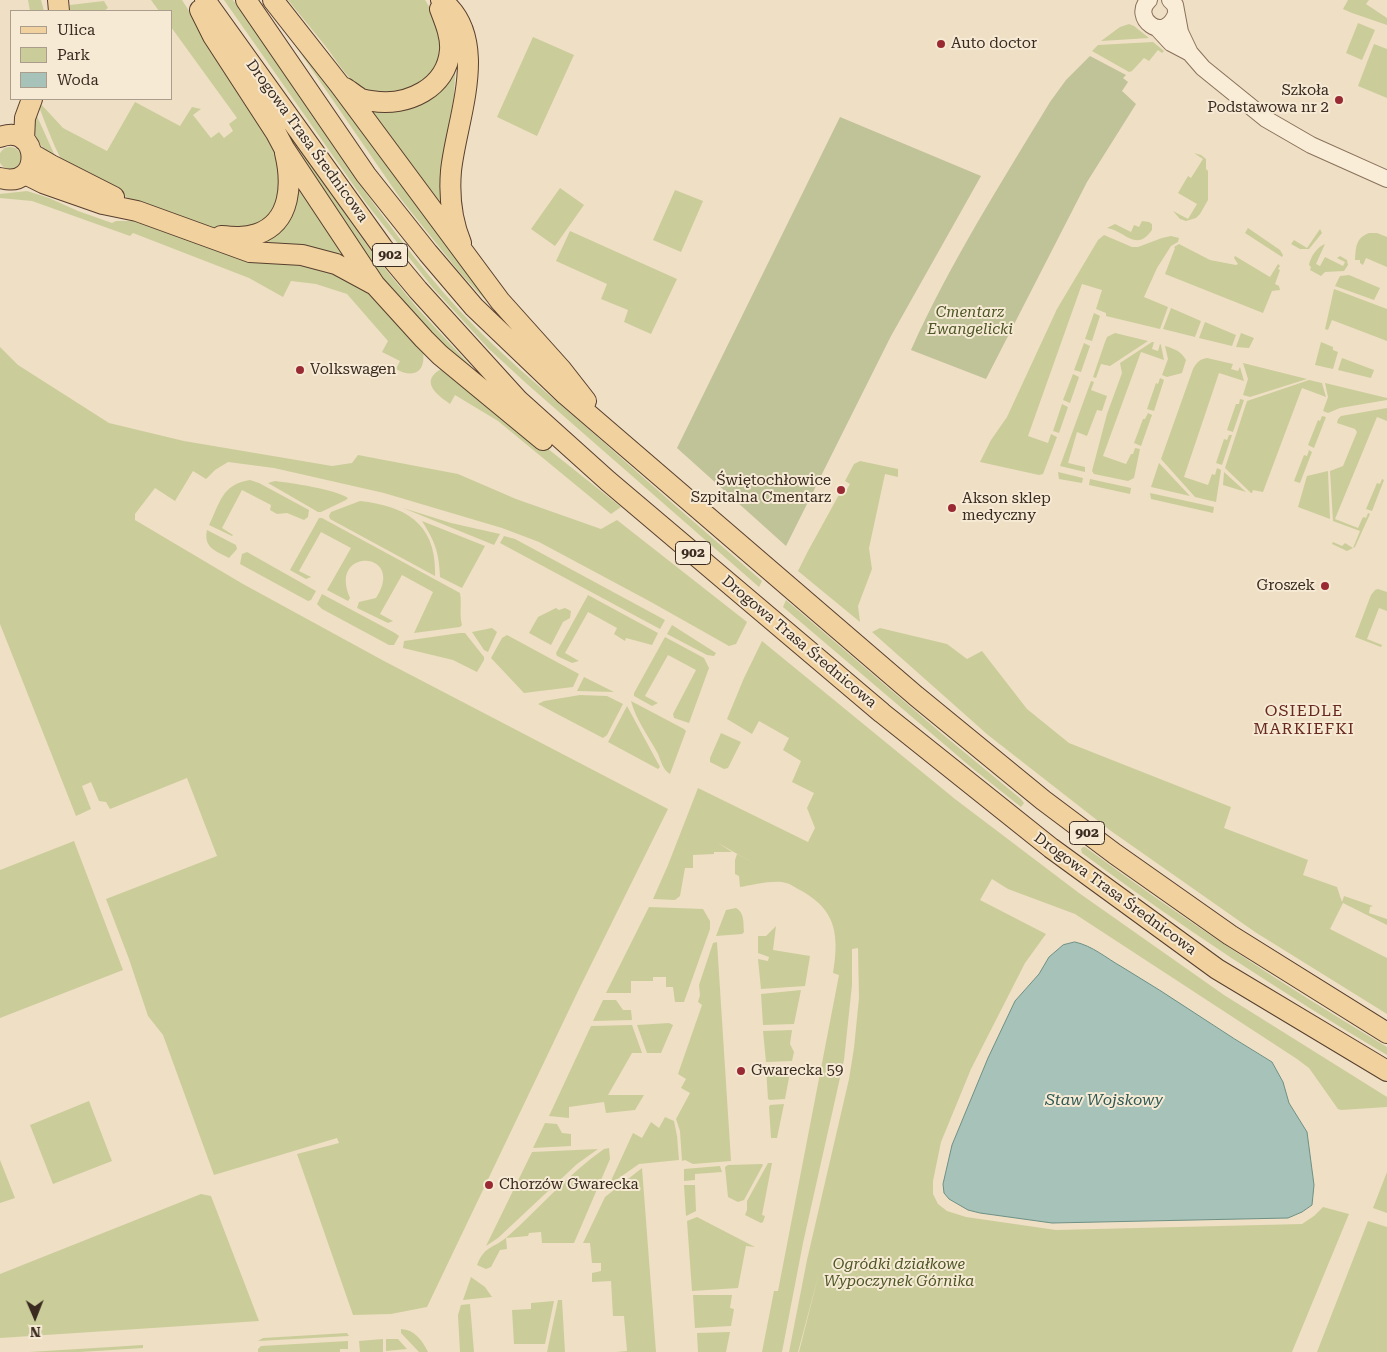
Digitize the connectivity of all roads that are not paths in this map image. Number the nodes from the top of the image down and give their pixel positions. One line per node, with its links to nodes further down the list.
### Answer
1 (195, 0): 16 (main road)
2 (204, 0): 25 (main road, Drogowa Trasa Średnicowa / 902)
3 (246, 0): 24 (main road, Drogowa Trasa Średnicowa / 902)
4 (273, 0): 11 (main road)
5 (436, 0): 11 (main road)
6 (441, 0): 22 (main road)
7 (1149, 0): 9 (street)
8 (1174, 5): 9 (street); 10 (street)
9 (1158, 29): 10 (street)
10 (1190, 53): 19 (street)
11 (339, 84): 22 (main road)
12 (18, 100): 14 (main road)
13 (32, 100): 15 (main road)
14 (2, 136): 15 (main road)
15 (28, 147): 17 (main road); 20 (main road)
16 (284, 148): 21 (main road); 23 (main road)
17 (25, 174): 18 (main road); 20 (main road)
18 (0, 178)
19 (1387, 179)
20 (136, 211): 21 (main road)
21 (204, 235): 23 (main road)
22 (470, 263): 24 (main road)
23 (375, 285): 25 (main road)
24 (611, 434): 26 (main road, Drogowa Trasa Średnicowa / 902)
25 (608, 481): 27 (main road, Drogowa Trasa Średnicowa / 902)
26 (1387, 1033)
27 (1387, 1071)

